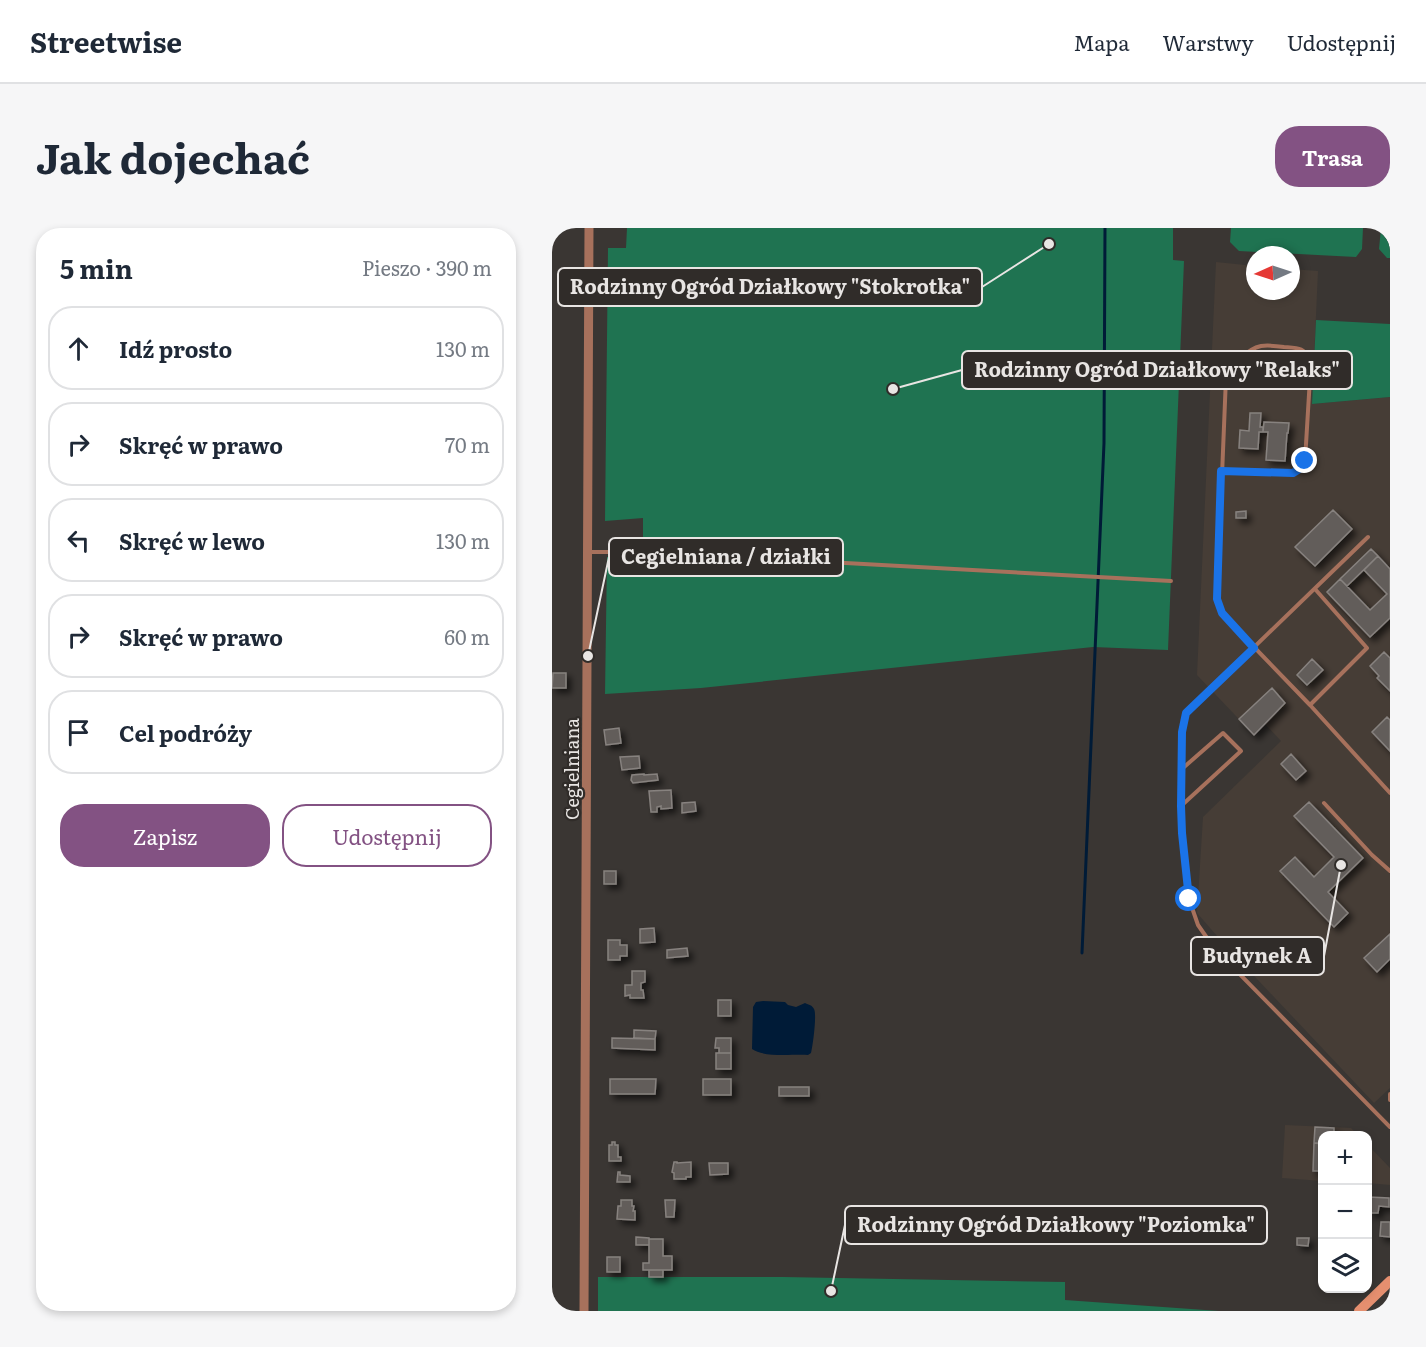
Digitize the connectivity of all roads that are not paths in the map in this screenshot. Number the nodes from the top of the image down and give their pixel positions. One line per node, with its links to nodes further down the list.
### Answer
1 (589, 228): 4 (street, Cegielniana)
2 (1221, 471): 2 (lane); 7 (lane)
3 (1368, 537): 6 (lane)
4 (588, 552): 5 (lane); 18 (street, Cegielniana)
5 (1171, 581)
6 (1315, 589): 7 (lane); 8 (lane)
7 (1254, 648): 8 (lane); 9 (lane)
8 (1310, 705): 10 (lane)
9 (1183, 768): 12 (lane); 12 (lane)
10 (1390, 793)
11 (1324, 803): 13 (lane)
12 (1181, 806): 16 (lane)
13 (1390, 871)
14 (1390, 1094): 15 (lane)
15 (1390, 1100)
16 (1390, 1127)
17 (1390, 1281): 19 (main road)
18 (584, 1311)
19 (1359, 1311)

